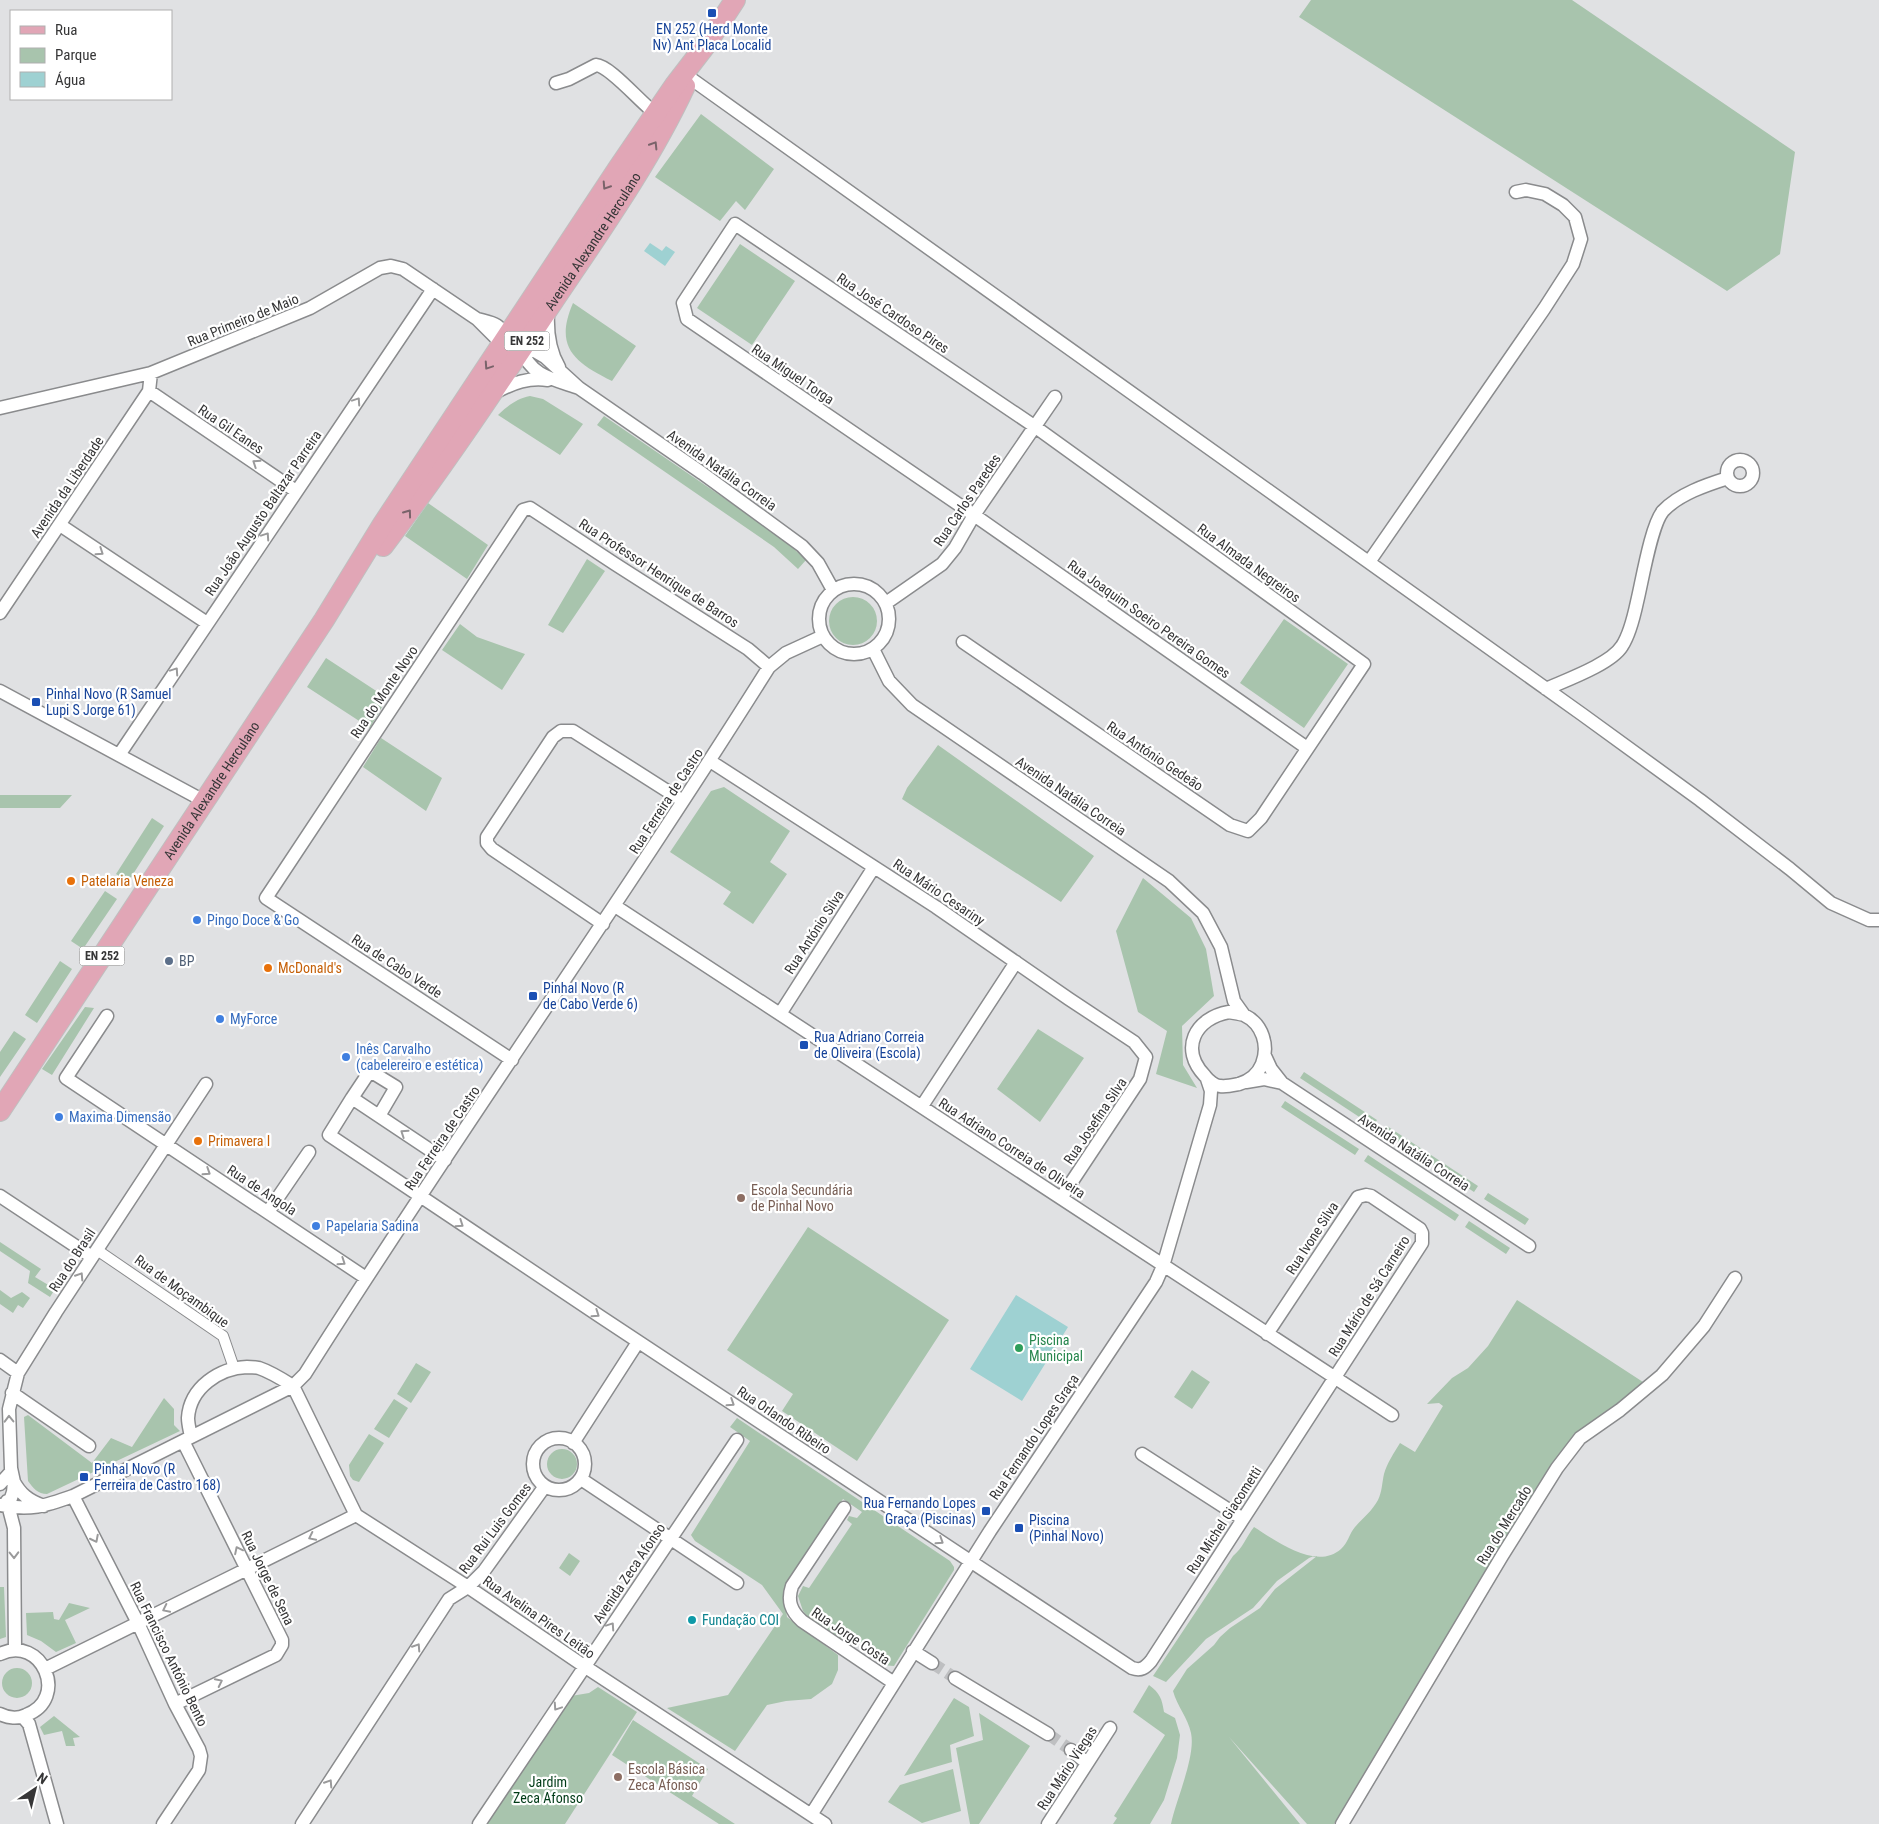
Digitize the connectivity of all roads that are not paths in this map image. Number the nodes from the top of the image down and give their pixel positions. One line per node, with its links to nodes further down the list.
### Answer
1 (734, 0): 2 (main road, Avenida Alexandre Herculano / EN 252)
2 (686, 75): 4 (main road, Avenida Alexandre Herculano / EN 252); 22 (street)
3 (556, 83): 4 (street)
4 (662, 118): 8 (main road, Avenida Alexandre Herculano / EN 252, one-way to 4); 9 (main road, Avenida Alexandre Herculano / EN 252, one-way to 9)
5 (1516, 192): 22 (street)
6 (735, 224): 16 (street, Rua José Cardoso Pires); 20 (street, Rua Miguel Torga)
7 (433, 289): 9 (street, Rua Primeiro de Maio); 10 (street, Rua Primeiro de Maio); 18 (street, Rua João Augusto Baltazar Parreira, one-way to 7)
8 (548, 309): 9 (main road, Avenida Alexandre Herculano / EN 252); 11 (street, Avenida Natália Correia)
9 (514, 344): 11 (street, Avenida Natália Correia); 13 (main road, Avenida Alexandre Herculano / EN 252); 26 (main road, Avenida Alexandre Herculano / EN 252, one-way to 26)
10 (151, 374): 12 (street, Avenida da Liberdade); 15 (street, Rua Primeiro de Maio)
11 (561, 379): 13 (street); 23 (street, Avenida Natália Correia)
12 (149, 392): 18 (street, Rua Gil Eanes, one-way to 12); 21 (street, Avenida da Liberdade)
13 (490, 396): 26 (main road, Avenida Alexandre Herculano / EN 252, one-way to 13)
14 (1055, 397): 16 (street, Rua Carlos Paredes)
15 (0, 408)
16 (1034, 426): 20 (street, Rua Carlos Paredes); 34 (street, Rua Almada Negreiros)
17 (1728, 478): 32 (street)
18 (296, 491): 27 (street, Rua João Augusto Baltazar Parreira, one-way to 18)
19 (530, 508): 31 (street, Rua Professor Henrique de Barros); 40 (street, Rua do Monte Novo)
20 (974, 515): 24 (street, Rua Carlos Paredes); 34 (street, Rua Joaquim Soeiro Pereira Gomes)
21 (60, 525): 25 (street, Avenida da Liberdade); 27 (street, one-way to 27)
22 (1369, 562): 32 (street)
23 (833, 590): 24 (street); 28 (street)
24 (886, 603): 30 (street)
25 (0, 614)
26 (324, 620): 37 (main road, Avenida Alexandre Herculano / EN 252)
27 (207, 623): 35 (street, Rua João Augusto Baltazar Parreira, one-way to 27)
28 (823, 636): 30 (street); 31 (street, Rua Ferreira de Castro)
29 (963, 642): 34 (street, Rua António Gedeão)
30 (873, 649): 45 (street, Avenida Natália Correia)
31 (769, 667): 36 (street, Rua Ferreira de Castro)
32 (1546, 689): 42 (street)
33 (0, 691): 35 (street)
34 (1307, 748)
35 (119, 755): 37 (street)
36 (710, 761): 38 (street, Rua Ferreira de Castro); 39 (street, Rua Mário Cesariny)
37 (204, 801): 60 (main road, Avenida Alexandre Herculano / EN 252)
38 (683, 801): 41 (street, Rua Ferreira de Castro); 43 (street)
39 (874, 867): 44 (street, Rua Mário Cesariny); 46 (street, Rua António Silva)
40 (266, 898): 52 (street, Rua de Cabo Verde)
41 (615, 906): 43 (street, Rua Ferreira de Castro); 46 (street, Rua Adriano Correia de Oliveira)
42 (1879, 920)
43 (603, 924): 52 (street, Rua Ferreira de Castro)
44 (1016, 962): 51 (street, Rua Mário Cesariny); 59 (street)
45 (1228, 984): 47 (street, Avenida Natália Correia); 48 (street, Avenida Natália Correia)
46 (780, 1014): 59 (street, Rua Adriano Correia de Oliveira)
47 (1216, 1014): 48 (street); 53 (street)
48 (1244, 1015): 50 (street)
49 (107, 1016): 62 (street, Rua de Angola)
50 (1265, 1056): 54 (street, Avenida Natália Correia); 56 (street)
51 (1146, 1057): 67 (street, Rua Josefina Silva)
52 (512, 1060): 64 (street, Rua Ferreira de Castro)
53 (1207, 1078): 56 (street); 58 (street, Rua Fernando Lopes Graça)
54 (1282, 1083): 56 (street, Avenida Natália Correia); 70 (street, Avenida Natália Correia)
55 (206, 1084): 62 (street, Rua do Brasil)
56 (1239, 1084): 58 (street)
57 (352, 1098): 61 (street); 61 (street); 66 (street, Rua Orlando Ribeiro)
58 (1210, 1105): 72 (street, Rua Fernando Lopes Graça)
59 (922, 1106): 67 (street, Rua Adriano Correia de Oliveira)
60 (0, 1111)
61 (379, 1116): 64 (street, one-way to 61)
62 (166, 1146): 68 (street, Rua de Angola, one-way to 68); 71 (street, Rua do Brasil)
63 (309, 1152): 68 (street)
64 (444, 1160): 66 (street, Rua Ferreira de Castro)
65 (0, 1196): 71 (street, Rua de Moçambique)
66 (420, 1197): 73 (street, Rua Ferreira de Castro); 76 (street, Rua Orlando Ribeiro, one-way to 76)
67 (1061, 1198): 72 (street, Rua Adriano Correia de Oliveira)
68 (268, 1212): 73 (street, Rua de Angola, one-way to 73)
69 (1397, 1212): 75 (street, Rua Ivone Silva); 80 (street, Rua Mário de Sá Carneiro)
70 (1529, 1246)
71 (95, 1253): 78 (street, Rua de Moçambique); 79 (street, Rua do Brasil, one-way to 71)
72 (1163, 1266): 75 (street, Rua Adriano Correia de Oliveira); 99 (street, Rua Fernando Lopes Graça)
73 (366, 1278): 81 (street, Rua Ferreira de Castro)
74 (1735, 1278): 127 (street, Rua do Mercado)
75 (1267, 1334): 80 (street, Rua Adriano Correia de Oliveira)
76 (638, 1342): 86 (street); 99 (street, Rua Orlando Ribeiro, one-way to 99)
77 (0, 1360): 79 (street)
78 (234, 1368): 81 (street); 84 (street)
79 (18, 1373): 82 (street, Rua do Brasil)
80 (1335, 1377): 83 (street, Rua Adriano Correia de Oliveira); 97 (street, Rua Michel Giacometti)
81 (293, 1386): 84 (street, Rua Ferreira de Castro); 96 (street)
82 (12, 1393): 87 (street); 89 (street, Rua do Brasil, one-way to 82)
83 (1392, 1415)
84 (187, 1439): 92 (street, Rua Ferreira de Castro); 100 (street, Rua Jorge de Sena, one-way to 84)
85 (737, 1440): 98 (street, Avenida Zeca Afonso)
86 (573, 1443): 90 (street); 91 (street)
87 (89, 1446)
88 (1142, 1454): 97 (street)
89 (8, 1477): 93 (street, Rua do Brasil); 94 (street)
90 (581, 1479): 91 (street); 98 (street)
91 (545, 1486): 102 (street, Rua Rui Luis Gomes)
92 (73, 1496): 94 (street, Rua Ferreira de Castro); 103 (street, Rua Francisco António Bento, one-way to 103)
93 (4, 1506): 94 (street, Rua Ferreira de Castro); 104 (street, Rua do Brasil, one-way to 104)
94 (44, 1506)
95 (844, 1508): 112 (street, Rua Jorge Costa)
96 (356, 1515): 100 (street, one-way to 100); 102 (street, Rua Avelina Pires Leitão)
97 (1243, 1518): 109 (street, Rua Michel Giacometti)
98 (670, 1539): 101 (street); 108 (street, Avenida Zeca Afonso, one-way to 98)
99 (970, 1561): 105 (street, Rua Fernando Lopes Graça); 109 (street, Rua Orlando Ribeiro)
100 (247, 1569): 103 (street, one-way to 103); 113 (street, Rua Jorge de Sena, one-way to 100)
101 (737, 1583)
102 (468, 1587): 108 (street, Rua Avelina Pires Leitão); 123 (street, Rua Rui Luis Gomes, one-way to 102)
103 (138, 1623): 110 (street); 113 (street, Rua Francisco António Bento)
104 (15, 1650): 106 (street); 110 (street)
105 (914, 1651): 107 (street); 112 (street, Rua Fernando Lopes Graça)
106 (0, 1654)
107 (932, 1664)
108 (584, 1666): 120 (street, Rua Avelina Pires Leitão); 124 (street, Avenida Zeca Afonso, one-way to 124)
109 (1132, 1668)
110 (45, 1669): 115 (street)
111 (955, 1678): 117 (street)
112 (894, 1683): 120 (street, Rua Fernando Lopes Graça)
113 (175, 1704): 122 (street, Rua Francisco António Bento)
114 (0, 1714): 115 (street)
115 (23, 1717): 121 (street)
116 (1110, 1728): 119 (street, Rua Mário Viegas)
117 (1048, 1734)
118 (1071, 1750): 119 (street)
119 (1087, 1763): 126 (street, Rua Mário Viegas)
120 (811, 1815): 125 (street, Rua Avelina Pires Leitão)
121 (57, 1824)
122 (163, 1824)
123 (302, 1824)
124 (479, 1824)
125 (825, 1824)
126 (1048, 1824)
127 (1342, 1824)

